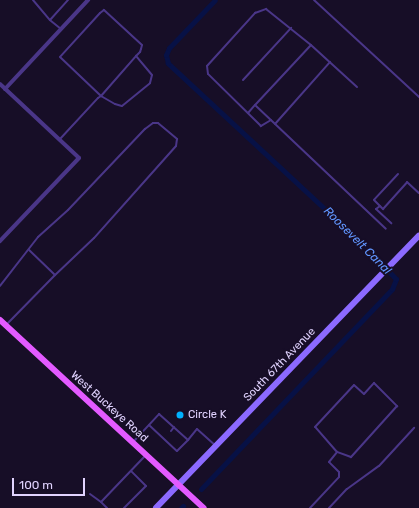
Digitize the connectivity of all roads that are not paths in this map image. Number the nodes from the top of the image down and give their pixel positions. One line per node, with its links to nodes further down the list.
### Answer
1 (33, 0): 5 (lane)
2 (68, 0): 5 (lane)
3 (88, 0): 7 (street)
4 (314, 0): 16 (lane)
5 (50, 20): 7 (lane)
6 (291, 28): 8 (lane); 11 (lane); 18 (lane)
7 (61, 29): 14 (street)
8 (311, 44): 10 (lane); 17 (lane)
9 (136, 56): 15 (lane); 15 (lane); 15 (lane)
10 (330, 62): 13 (lane); 20 (lane)
11 (243, 80)
12 (0, 84): 14 (street)
13 (357, 87)
14 (5, 89): 21 (street)
15 (101, 96): 21 (lane)
16 (419, 97)
17 (255, 105): 18 (lane); 19 (lane)
18 (248, 113): 19 (lane)
19 (272, 120): 20 (lane)
20 (275, 124): 26 (lane)
21 (60, 139): 28 (street)
22 (398, 174): 24 (lane)
23 (419, 194): 24 (lane)
24 (380, 206): 25 (lane)
25 (391, 223)
26 (386, 229)
27 (419, 236): 42 (main road, South 67th Avenue)
28 (0, 241)
29 (29, 250): 30 (lane); 30 (lane); 31 (lane)
30 (55, 275): 33 (lane)
31 (0, 286)
32 (0, 320): 33 (main road, West Buckeye Road)
33 (6, 326): 41 (main road, West Buckeye Road)
34 (148, 425): 35 (lane); 39 (lane); 41 (lane)
35 (174, 427): 37 (lane); 40 (lane)
36 (414, 428): 54 (lane)
37 (171, 431)
38 (166, 435): 39 (lane)
39 (164, 439): 40 (lane)
40 (188, 440): 42 (lane)
41 (133, 442): 44 (main road, West Buckeye Road)
42 (216, 446): 46 (main road, South 67th Avenue)
43 (337, 452): 43 (lane); 53 (lane)
44 (146, 454): 45 (lane); 46 (main road, West Buckeye Road)
45 (131, 471): 48 (lane); 50 (lane)
46 (179, 484): 51 (main road, South 67th Avenue); 52 (main road, West Buckeye Road)
47 (90, 494): 48 (lane)
48 (101, 502): 49 (lane)
49 (107, 508)
50 (124, 508)
51 (156, 508)
52 (204, 508)
53 (310, 508)
54 (329, 508)

